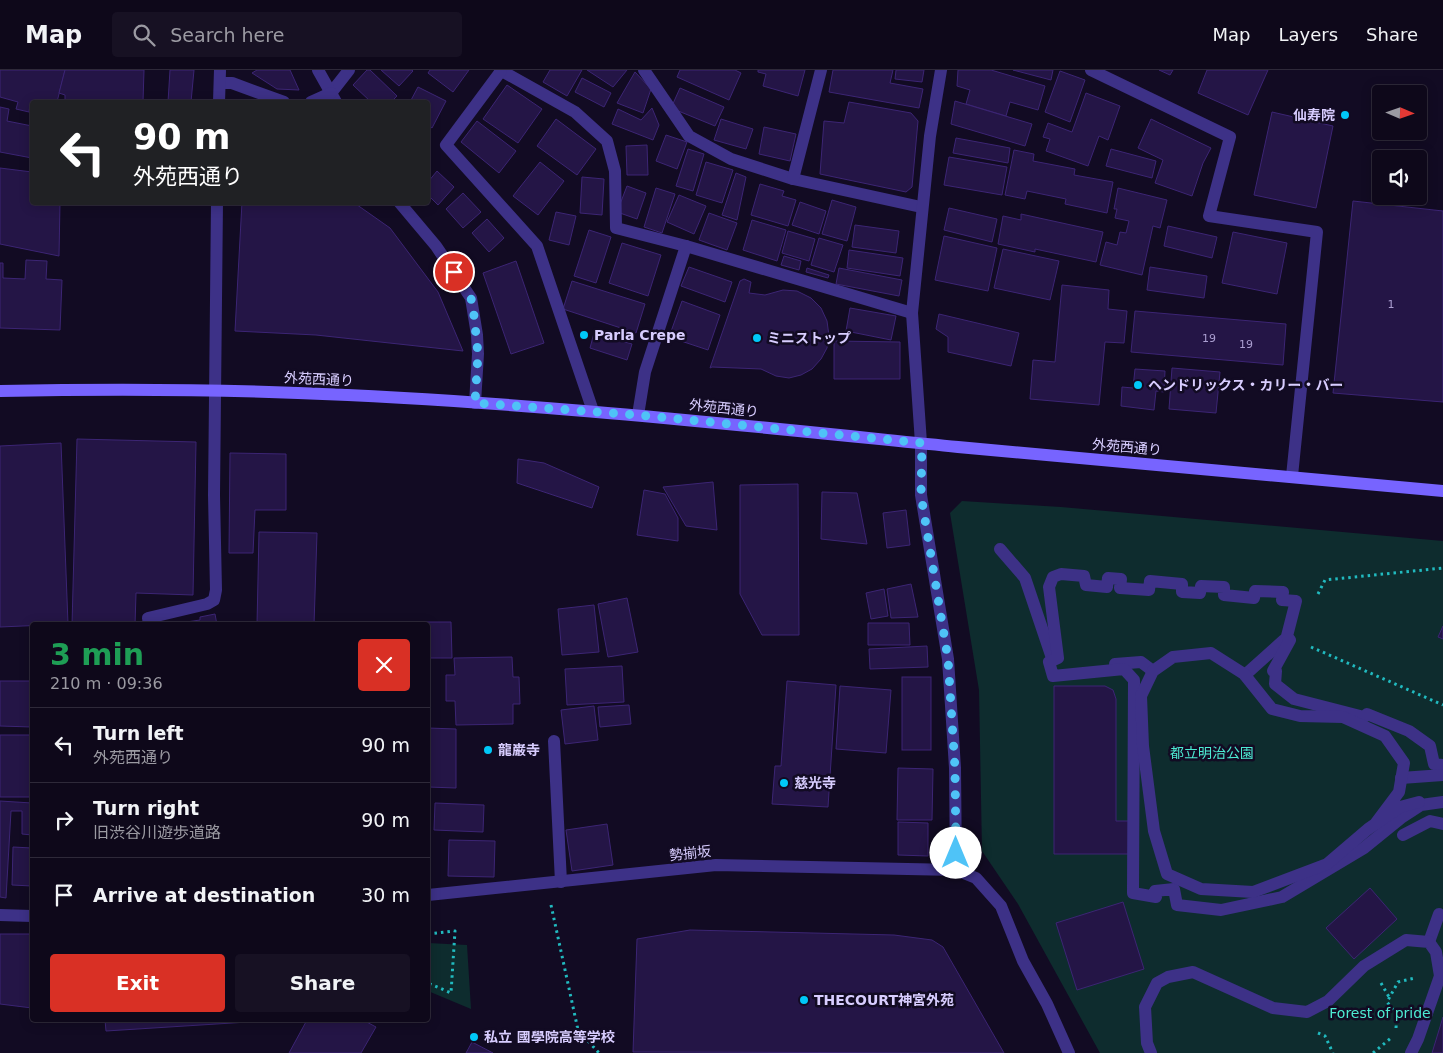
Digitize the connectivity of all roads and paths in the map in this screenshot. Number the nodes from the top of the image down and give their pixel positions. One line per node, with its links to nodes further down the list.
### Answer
1 (220, 70): 9 (street)
2 (318, 70): 10 (street)
3 (349, 70): 10 (street)
4 (501, 70): 17 (street); 21 (street)
5 (644, 70): 13 (street)
6 (821, 70): 13 (street)
7 (941, 70): 16 (street)
8 (1091, 70): 24 (street)
9 (220, 83): 11 (street); 12 (street)
10 (334, 98)
11 (219, 100)
12 (279, 100)
13 (793, 179): 16 (street)
14 (217, 205): 29 (street)
15 (402, 205): 20 (street)
16 (921, 207): 18 (street)
17 (686, 246): 18 (street); 22 (street)
18 (912, 313): 23 (street)
19 (0, 391): 20 (main road, 外苑西通り)
20 (475, 403): 21 (main road, 外苑西通り)
21 (593, 411): 22 (main road, 外苑西通り)
22 (638, 415): 23 (main road, 外苑西通り)
23 (922, 443): 24 (main road, 外苑西通り); 44 (street)
24 (1292, 476): 25 (main road, 外苑西通り)
25 (1443, 490)
26 (1000, 549): 32 (street)
27 (1443, 568): 28 (path)
28 (1316, 598)
29 (149, 622)
30 (1284, 640): 34 (street)
31 (1303, 644): 35 (path)
32 (1053, 660): 33 (street); 37 (street); 42 (street)
33 (1153, 671): 34 (street); 42 (street)
34 (1245, 675): 39 (street)
35 (1443, 706)
36 (554, 741): 45 (street)
37 (1443, 765)
38 (1443, 775): 39 (street)
39 (1401, 778): 42 (street)
40 (1443, 795): 42 (street)
41 (1443, 802): 42 (street)
42 (1384, 822): 43 (street)
43 (1443, 824)
44 (956, 870): 45 (street, 勢揃坂); 56 (street)
45 (562, 882): 46 (street, 勢揃坂)
46 (546, 883): 47 (street, 勢揃坂); 55 (path)
47 (430, 895)
48 (1438, 914): 52 (street)
49 (0, 915): 50 (street)
50 (30, 916)
51 (430, 934): 54 (path)
52 (1436, 947): 53 (street); 57 (street)
53 (1438, 983): 58 (path); 59 (street)
54 (430, 984)
55 (599, 1053)
56 (1069, 1053)
57 (1151, 1053)
58 (1373, 1053)
59 (1411, 1053)

